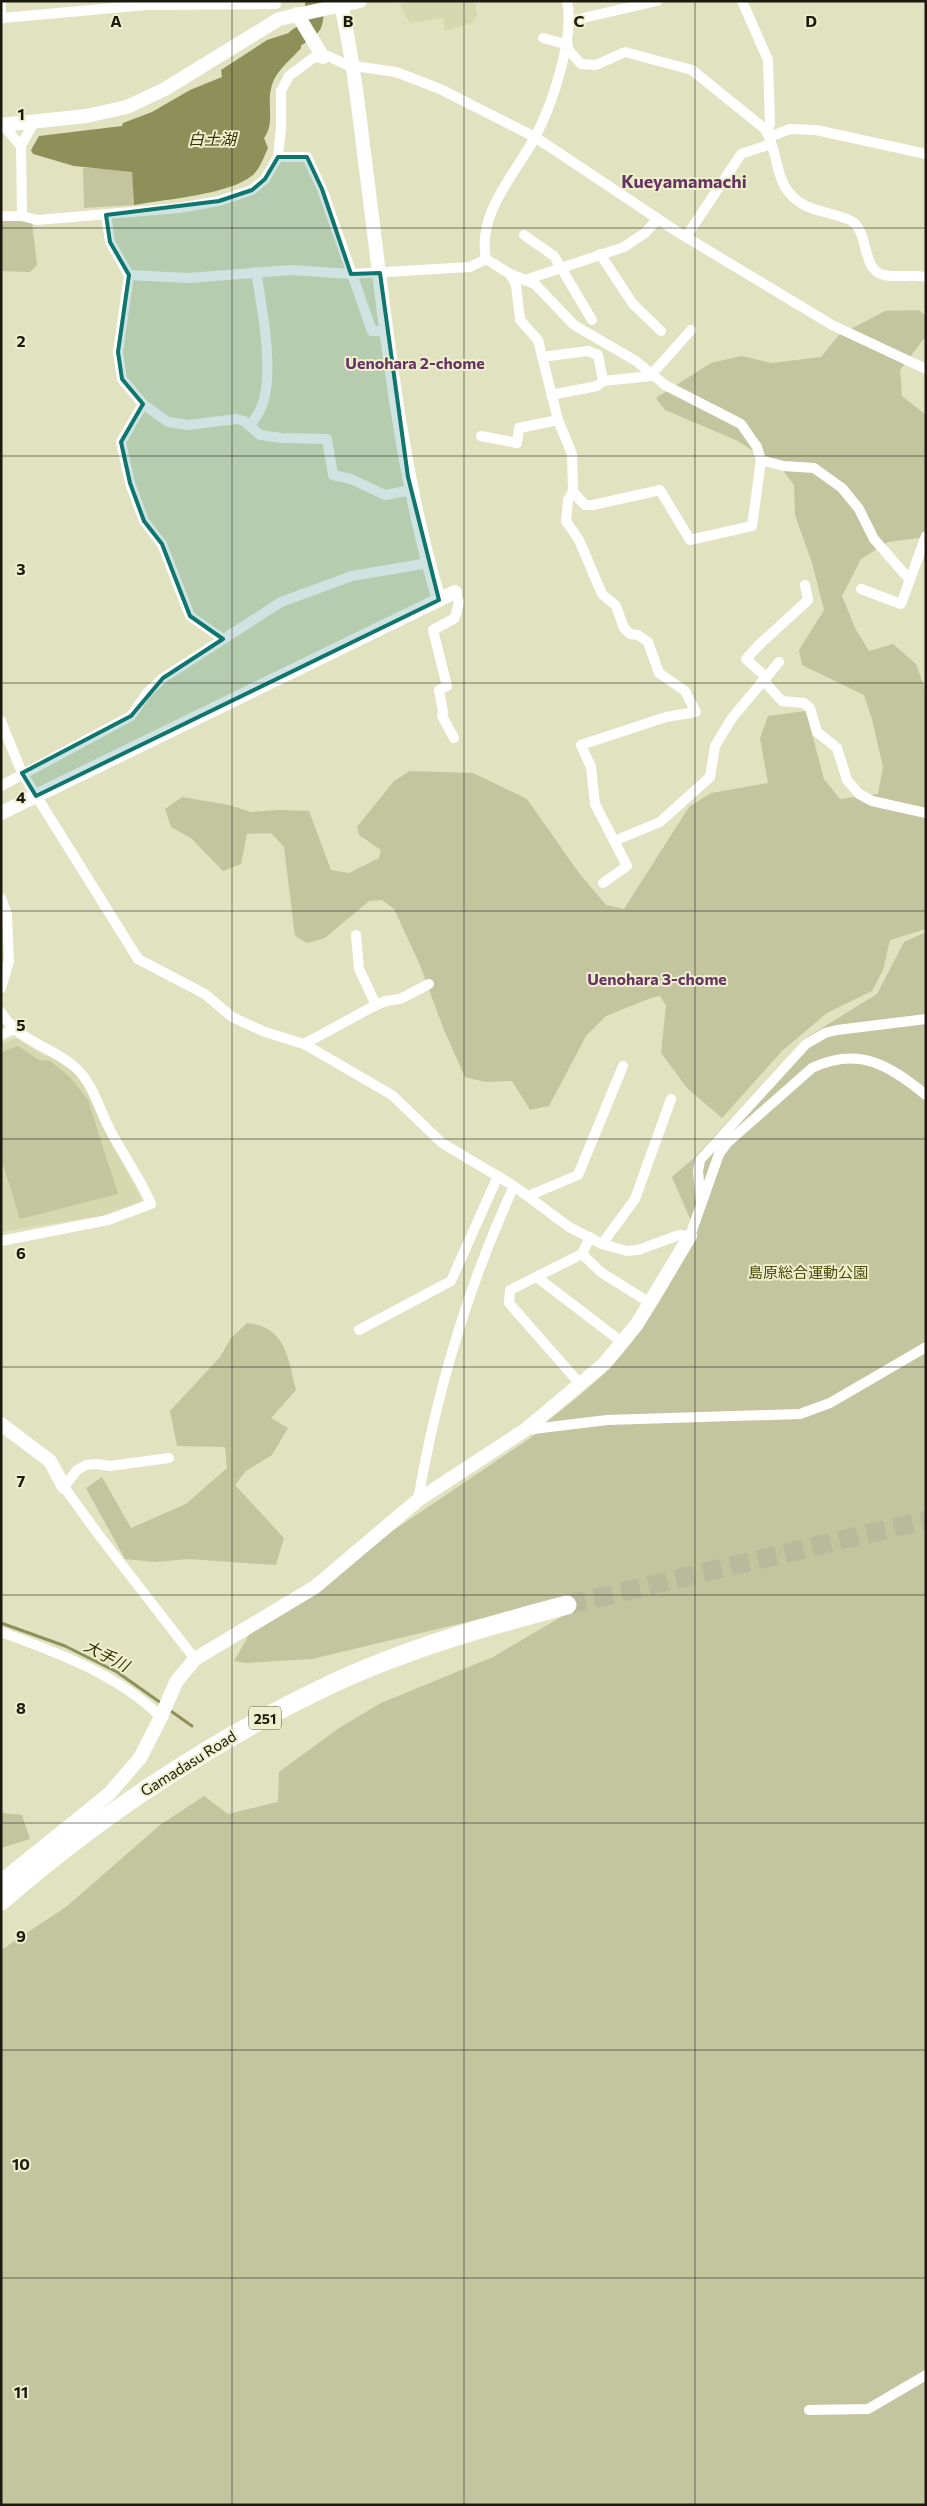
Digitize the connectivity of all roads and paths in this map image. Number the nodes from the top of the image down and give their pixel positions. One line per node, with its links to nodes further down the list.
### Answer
1 (360, 1): 6 (street)
2 (567, 1): 10 (street)
3 (656, 1): 10 (street)
4 (742, 1): 19 (street)
5 (276, 3): 8 (street); 9 (street)
6 (340, 3): 11 (street); 15 (street)
7 (1, 5): 8 (street)
8 (2, 19)
9 (279, 19): 11 (street); 16 (street)
10 (570, 21): 13 (street)
11 (304, 22): 14 (street)
12 (543, 38): 13 (street)
13 (567, 46): 18 (street); 19 (street)
14 (323, 57): 15 (street); 22 (street)
15 (353, 66): 18 (street); 33 (street)
16 (34, 122): 17 (street); 20 (street)
17 (2, 125): 20 (street)
18 (535, 137): 26 (street); 30 (street)
19 (769, 138): 21 (street); 28 (street); 37 (street)
20 (21, 146): 25 (street)
21 (926, 154)
22 (278, 157): 23 (street); 34 (street)
23 (106, 215): 25 (street); 36 (street)
24 (1, 216): 25 (street)
25 (22, 216)
26 (658, 219): 28 (street); 29 (street)
27 (524, 235): 31 (street)
28 (686, 237): 44 (street)
29 (600, 254): 31 (street); 42 (street)
30 (486, 259): 33 (street); 35 (street)
31 (561, 268): 38 (street); 39 (street)
32 (256, 272): 34 (street); 36 (street); 50 (street)
33 (380, 273): 34 (street); 41 (street)
34 (351, 274): 41 (street)
35 (510, 274): 38 (street); 43 (street)
36 (129, 276): 48 (street)
37 (925, 276)
38 (525, 280): 45 (street)
39 (592, 320)
40 (691, 330): 45 (street)
41 (388, 331): 53 (street)
42 (661, 331)
43 (542, 357): 46 (street); 47 (street)
44 (926, 369)
45 (652, 375): 46 (street); 52 (street)
46 (603, 381): 47 (street)
47 (551, 395): 49 (street)
48 (143, 404): 50 (street); 62 (street)
49 (558, 420): 51 (street); 54 (street)
50 (250, 426): 53 (street)
51 (481, 436)
52 (761, 460): 54 (street); 57 (street)
53 (412, 490): 56 (street)
54 (573, 492): 72 (street)
55 (926, 536): 57 (street)
56 (428, 563): 61 (street); 62 (street)
57 (909, 580): 59 (street)
58 (805, 585): 64 (street)
59 (861, 589)
60 (455, 592): 61 (street); 66 (street)
61 (439, 600): 69 (street)
62 (223, 639): 67 (street)
63 (779, 662): 64 (street)
64 (765, 678): 71 (street); 72 (street)
65 (1, 721): 67 (street)
66 (454, 738)
67 (22, 773): 68 (street); 69 (street)
68 (1, 786)
69 (36, 796): 70 (street); 83 (street)
70 (1, 813)
71 (926, 813)
72 (614, 841): 73 (street)
73 (603, 884)
74 (1, 898): 77 (street)
75 (356, 935): 78 (street)
76 (430, 984): 78 (street)
77 (1, 988)
78 (376, 1005): 83 (street)
79 (1, 1012): 81 (street)
80 (926, 1019): 90 (street)
81 (14, 1029): 82 (street); 93 (street)
82 (1, 1035)
83 (304, 1044): 87 (street)
84 (623, 1066): 89 (street)
85 (926, 1095): 90 (street)
86 (671, 1099): 94 (street)
87 (498, 1176): 88 (street); 98 (street)
88 (514, 1186): 89 (street); 106 (street)
89 (528, 1196): 92 (street)
90 (701, 1210): 91 (street)
91 (690, 1236): 94 (street); 97 (street)
92 (590, 1237): 94 (street); 95 (street)
93 (1, 1241)
94 (602, 1244)
95 (582, 1254): 96 (street); 97 (street)
96 (538, 1278): 99 (street); 101 (street)
97 (650, 1303): 99 (street)
98 (359, 1330)
99 (623, 1343): 101 (street)
100 (926, 1347): 103 (street)
101 (581, 1385): 103 (street)
102 (1, 1424): 105 (street)
103 (525, 1430): 106 (street)
104 (168, 1458): 105 (street)
105 (64, 1487): 109 (street)
106 (418, 1500): 109 (street)
107 (567, 1605): 112 (highway, Gamadasu Road / 251)
108 (1, 1632): 110 (street)
109 (196, 1659): 110 (street)
110 (165, 1710): 111 (street)
111 (1, 1881)
112 (1, 1901)
113 (926, 2375): 114 (street)
114 (809, 2410)

